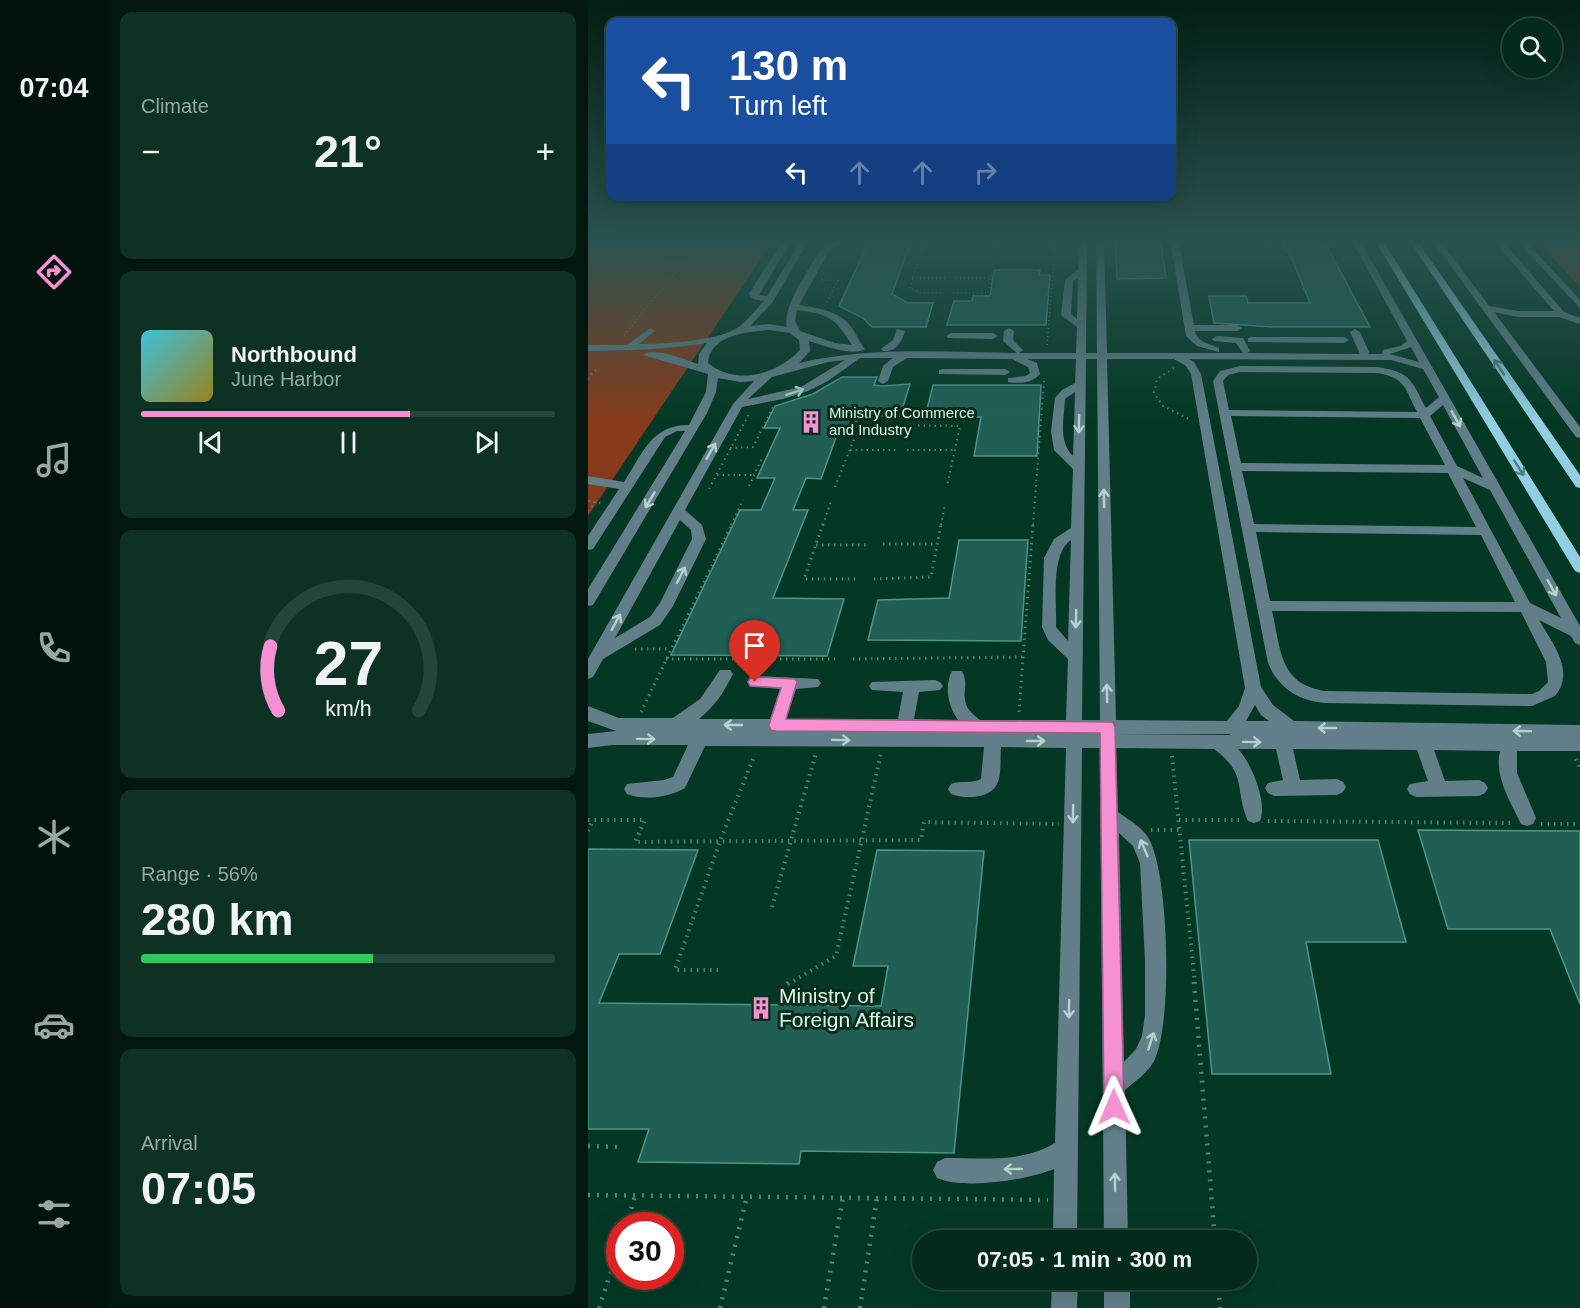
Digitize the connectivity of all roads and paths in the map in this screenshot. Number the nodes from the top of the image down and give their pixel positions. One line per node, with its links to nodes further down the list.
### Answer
1 (654, 300): 28 (path)
2 (768, 300): 21 (street)
3 (797, 300): 15 (street)
4 (827, 300): 14 (path)
5 (1051, 300): 50 (path)
6 (1081, 300): 51 (street)
7 (1101, 300): 52 (street)
8 (1184, 300): 25 (street)
9 (1390, 300): 38 (street)
10 (1415, 300): 112 (main road, one-way to 112)
11 (1454, 300): 90 (main road, one-way to 11)
12 (1480, 300): 16 (street)
13 (1550, 300): 17 (street)
14 (824, 306)
15 (793, 307): 24 (street); 47 (street)
16 (1486, 308): 17 (street); 27 (street)
17 (1564, 316): 18 (street); 27 (street)
18 (1580, 321)
19 (1237, 328): 25 (street)
20 (650, 331): 41 (street)
21 (740, 331): 24 (street); 32 (street)
22 (900, 331): 42 (street)
23 (1009, 331): 49 (street)
24 (796, 332): 47 (street); 61 (street)
25 (1190, 332): 53 (street); 55 (street)
26 (1355, 332): 48 (street)
27 (1506, 334): 78 (street)
28 (624, 335)
29 (951, 336): 30 (street)
30 (979, 336): 31 (street); 43 (street)
31 (993, 336)
32 (723, 337): 41 (street); 62 (street)
33 (1217, 339): 44 (street)
34 (1251, 340): 39 (street)
35 (1293, 340): 36 (street); 39 (street); 45 (street)
36 (1330, 340): 37 (street); 46 (street)
37 (1344, 340)
38 (1413, 341): 48 (street); 60 (street)
39 (1266, 345): 44 (street); 45 (street)
40 (588, 348): 41 (street)
41 (627, 349)
42 (886, 349): 43 (street); 47 (street)
43 (976, 350): 49 (street)
44 (1245, 351): 53 (street)
45 (1297, 351): 46 (street)
46 (1335, 351): 48 (street)
47 (859, 352): 56 (street); 61 (street); 70 (street, one-way to 47)
48 (1364, 352)
49 (1015, 353): 50 (street); 57 (street); 64 (street)
50 (1046, 353): 51 (street); 123 (path)
51 (1080, 353): 52 (street); 105 (street, one-way to 105)
52 (1101, 353): 55 (street); 148 (street, one-way to 52)
53 (1214, 353): 55 (street); 60 (street); 65 (street)
54 (588, 354): 62 (street)
55 (1174, 354): 58 (street)
56 (905, 355): 57 (street); 68 (street)
57 (994, 356): 64 (street)
58 (1186, 361): 65 (street); 75 (path)
59 (598, 367): 67 (path)
60 (1426, 367): 69 (street)
61 (782, 370): 66 (street)
62 (711, 372): 66 (street); 76 (street)
63 (943, 372): 64 (street)
64 (991, 372)
65 (1196, 374): 75 (street)
66 (768, 375): 70 (street)
67 (588, 379)
68 (883, 381)
69 (1444, 398): 74 (street); 95 (street, one-way to 95)
70 (738, 404): 102 (street, one-way to 70)
71 (774, 405): 79 (path)
72 (749, 413): 79 (path)
73 (1224, 413): 74 (street); 74 (street); 77 (street)
74 (1425, 415): 86 (street)
75 (1205, 425): 77 (street); 116 (street)
76 (692, 428): 96 (street); 117 (street, one-way to 117)
77 (1228, 431): 85 (street)
78 (1580, 435)
79 (730, 447): 87 (path)
80 (850, 450): 81 (path); 83 (path); 94 (path)
81 (896, 450)
82 (907, 450): 83 (path)
83 (954, 450): 93 (path)
84 (762, 458): 88 (path)
85 (1235, 467): 86 (street); 104 (street)
86 (1453, 469): 95 (street); 106 (street)
87 (716, 475): 88 (path); 97 (path)
88 (754, 475): 92 (path)
89 (588, 480): 96 (street)
90 (1580, 484)
91 (588, 486): 96 (street)
92 (749, 486)
93 (947, 486)
94 (836, 487)
95 (1494, 487): 120 (street, one-way to 120)
96 (625, 489): 111 (street)
97 (709, 489)
98 (743, 500): 121 (path)
99 (831, 501): 109 (path)
100 (596, 502): 103 (path)
101 (945, 504): 108 (path)
102 (678, 511): 122 (street, one-way to 102); 122 (street, one-way to 102)
103 (588, 512)
104 (1248, 528): 106 (street); 113 (street)
105 (1077, 530): 124 (street, one-way to 124); 124 (street)
106 (1485, 531): 119 (street)
107 (883, 544): 108 (path)
108 (937, 544): 115 (path)
109 (816, 545): 110 (path); 114 (path)
110 (868, 545)
111 (588, 546)
112 (1580, 568)
113 (1258, 574): 116 (street); 118 (street)
114 (858, 579)
115 (874, 579)
116 (1236, 593): 137 (street)
117 (588, 601)
118 (1264, 606): 119 (street); 119 (street)
119 (1525, 607): 120 (street)
120 (1578, 635)
121 (670, 649): 122 (path); 125 (path)
122 (603, 653): 128 (street)
123 (1023, 657): 127 (path); 144 (path)
124 (1076, 657): 147 (street)
125 (666, 659): 126 (path); 139 (path)
126 (836, 659)
127 (853, 659)
128 (588, 673)
129 (725, 674): 140 (street)
130 (957, 675): 143 (street)
131 (755, 682): 132 (street)
132 (790, 682): 133 (street); 141 (street)
133 (813, 683)
134 (877, 686): 135 (street)
135 (912, 686): 136 (street); 142 (street)
136 (935, 686)
137 (1253, 688): 145 (street); 149 (street)
138 (588, 713): 139 (street)
139 (635, 725): 140 (street)
140 (676, 725): 141 (street, one-way to 140)
141 (776, 725): 142 (street)
142 (905, 726): 143 (street)
143 (976, 726): 144 (street)
144 (1018, 726): 147 (street)
145 (1231, 728): 148 (street); 149 (street)
146 (1580, 732): 149 (street, one-way to 149)
147 (1075, 734): 148 (street); 153 (street, one-way to 147); 174 (street, one-way to 174)
148 (1108, 734): 156 (street); 169 (street)
149 (1287, 736): 157 (street, one-way to 149); 158 (street); 163 (street)
150 (699, 739): 151 (street); 154 (street, one-way to 150); 166 (street)
151 (761, 740): 152 (street); 181 (path)
152 (819, 740): 155 (street, one-way to 155); 180 (path)
153 (993, 740): 155 (street); 167 (street)
154 (588, 741)
155 (884, 741): 179 (path)
156 (1171, 742): 157 (street); 172 (path)
157 (1217, 742): 170 (street)
158 (1423, 744): 159 (street); 164 (street)
159 (1511, 744): 160 (street); 173 (street)
160 (1580, 744)
161 (1337, 787): 163 (street)
162 (1274, 788): 163 (street)
163 (1293, 788)
164 (1439, 788): 165 (street); 168 (street)
165 (1479, 788)
166 (633, 789)
167 (957, 789)
168 (1416, 789)
169 (1109, 816): 176 (street); 185 (street)
170 (1255, 819): 172 (path); 173 (path)
171 (591, 820): 178 (path); 181 (path)
172 (1179, 820): 177 (path)
173 (1528, 822): 175 (path)
174 (1072, 824): 179 (path); 188 (street, one-way to 188)
175 (1580, 824)
176 (1129, 829): 177 (path); 185 (street, one-way to 176)
177 (1180, 830): 199 (path)
178 (588, 831)
179 (860, 840): 180 (path); 184 (path)
180 (791, 841): 181 (path); 182 (path)
181 (720, 842): 183 (path)
182 (772, 907)
183 (718, 970)
184 (787, 984)
185 (1113, 1084): 198 (street, one-way to 185)
186 (588, 1146): 187 (path)
187 (619, 1147)
188 (1067, 1149): 189 (street, one-way to 189); 195 (street)
189 (945, 1170)
190 (588, 1195): 191 (path)
191 (635, 1196): 192 (path); 196 (path)
192 (747, 1196): 193 (path); 205 (path)
193 (843, 1196): 194 (path); 206 (path)
194 (877, 1197): 195 (path); 207 (path)
195 (1066, 1201): 197 (street)
196 (630, 1212)
197 (1065, 1230)
198 (1116, 1230)
199 (1214, 1230)
200 (606, 1287): 204 (path)
201 (1065, 1290): 208 (street)
202 (1117, 1290): 209 (street)
203 (1219, 1290): 210 (path)
204 (599, 1308)
205 (720, 1308)
206 (825, 1308)
207 (860, 1308)
208 (1064, 1308)
209 (1117, 1308)
210 (1220, 1308)

